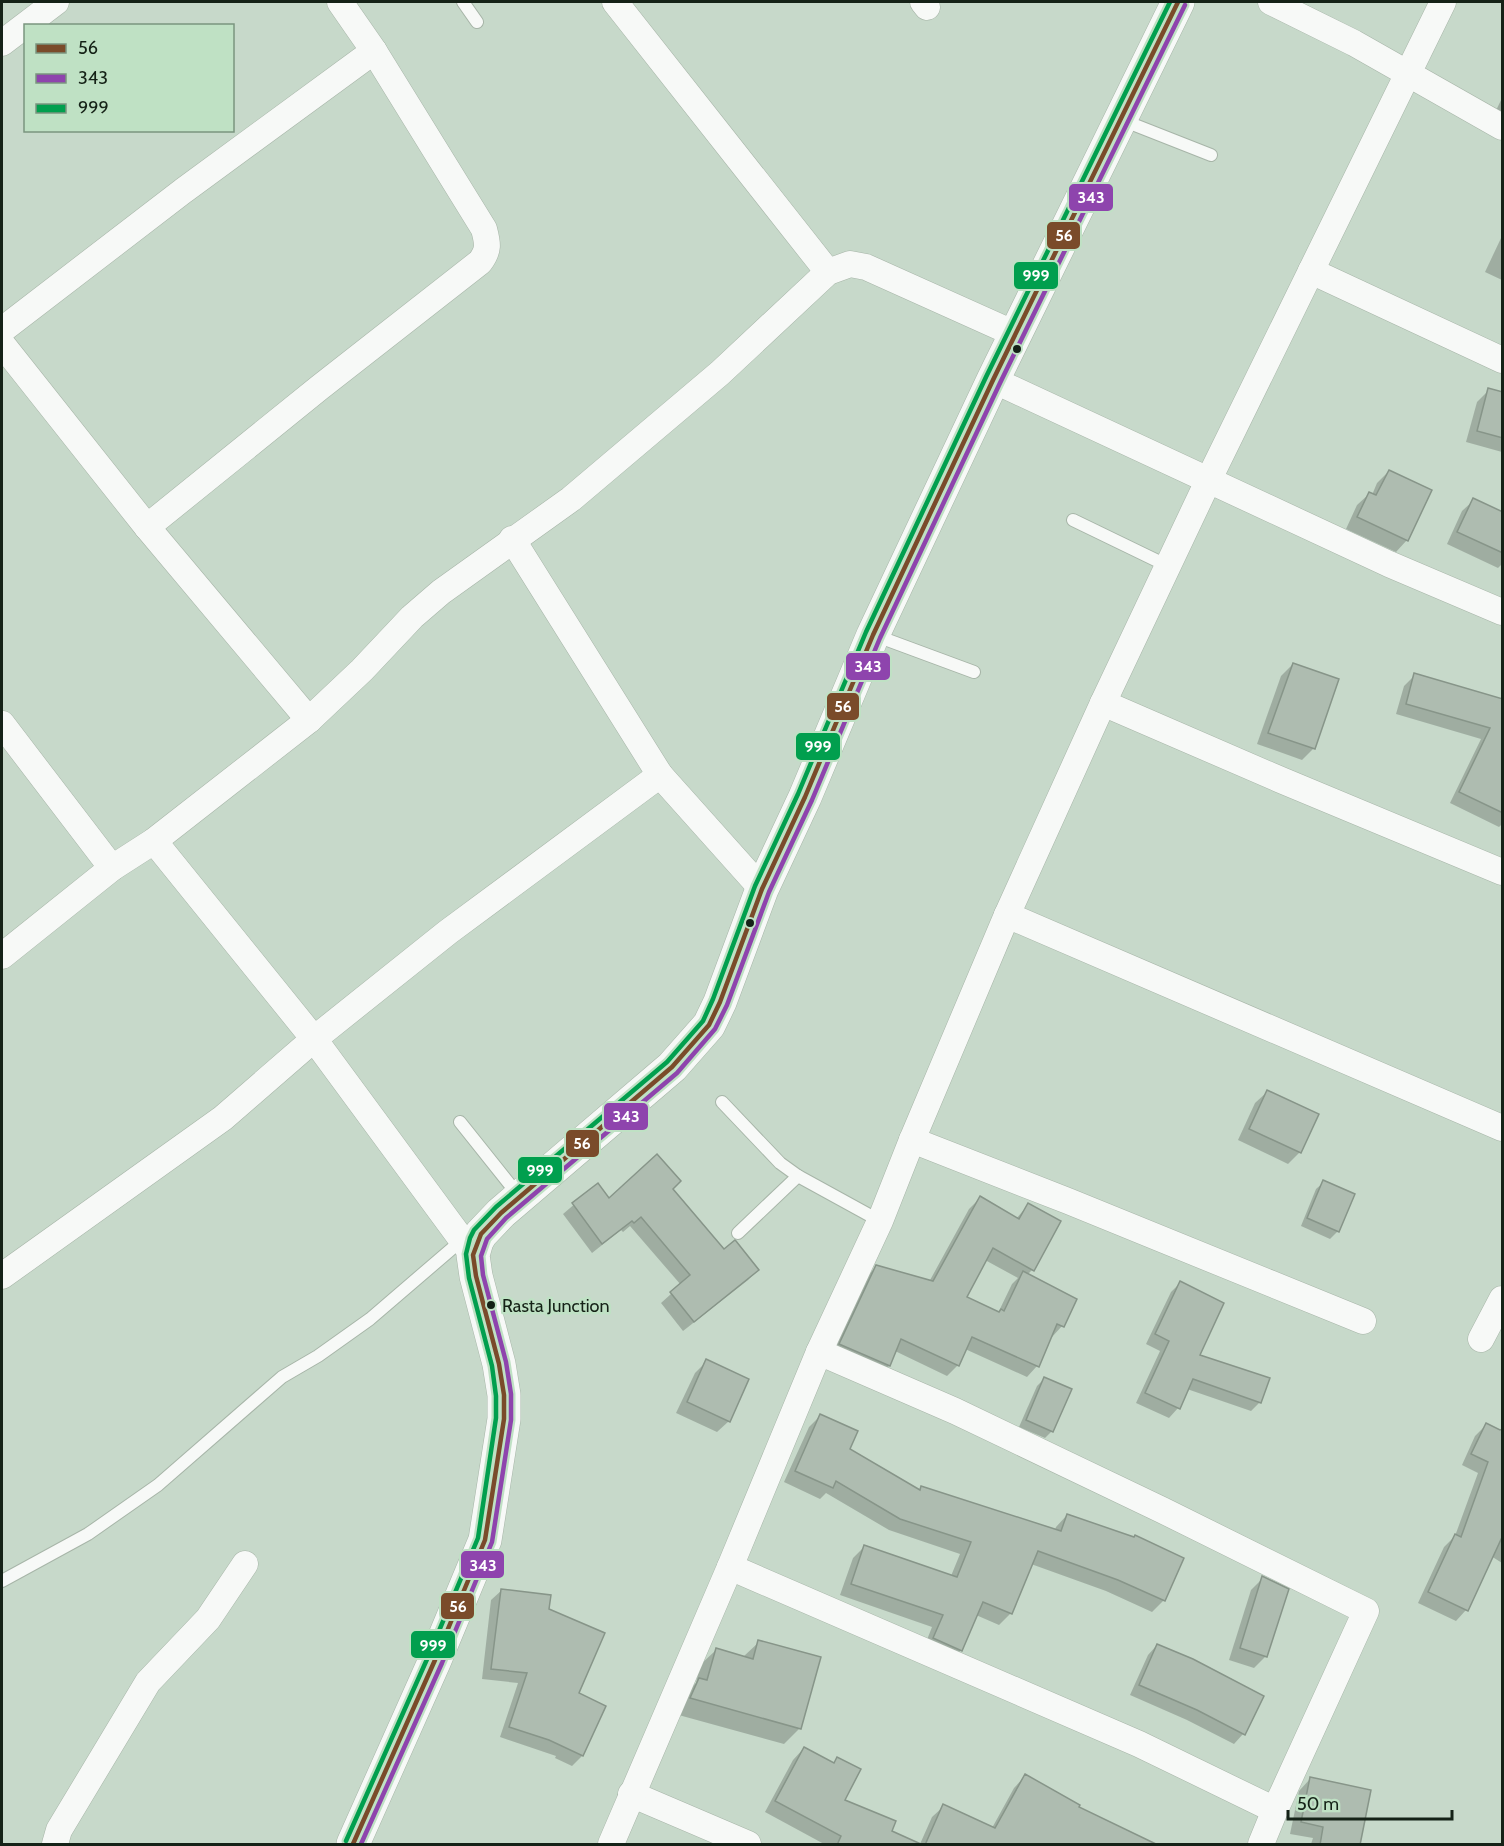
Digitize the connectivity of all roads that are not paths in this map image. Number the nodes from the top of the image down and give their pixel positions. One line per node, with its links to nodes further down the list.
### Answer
1 (56, 2): 9 (street)
2 (340, 2): 12 (street)
3 (463, 2): 8 (lane)
4 (615, 2): 18 (street)
5 (1178, 2): 14 (street)
6 (1271, 2): 13 (street)
7 (1443, 2): 13 (street)
8 (477, 22)
9 (27, 24)
10 (24, 26): 11 (street)
11 (2, 43)
12 (374, 51): 19 (street); 26 (street)
13 (1409, 73): 15 (street); 17 (street)
14 (1121, 120): 16 (lane); 20 (street)
15 (1503, 127)
16 (1211, 155)
17 (1311, 271): 22 (street); 24 (street)
18 (828, 272): 20 (street); 27 (street)
19 (2, 330)
20 (1016, 334): 23 (street)
21 (2, 344): 26 (street)
22 (1503, 360)
23 (993, 380): 24 (street); 30 (street)
24 (1209, 479): 28 (street); 29 (street)
25 (1073, 520): 28 (lane)
26 (147, 527): 33 (street)
27 (512, 539): 33 (street); 35 (street)
28 (1167, 566): 32 (street)
29 (1503, 612)
30 (873, 635): 31 (lane); 39 (street)
31 (974, 672)
32 (1103, 703): 38 (street); 40 (street)
33 (309, 720): 36 (street)
34 (2, 724): 37 (street)
35 (660, 775): 39 (street); 42 (street)
36 (154, 842): 37 (street); 42 (street)
37 (112, 868): 41 (street)
38 (1503, 873)
39 (762, 888): 48 (street)
40 (1007, 915): 45 (street); 46 (street)
41 (2, 956)
42 (314, 1040): 51 (street); 52 (street)
43 (722, 1102): 47 (lane)
44 (460, 1122): 48 (lane)
45 (1503, 1128)
46 (912, 1140): 49 (street); 54 (street)
47 (798, 1176): 49 (lane); 50 (lane)
48 (520, 1196): 51 (street)
49 (880, 1221): 56 (street)
50 (738, 1233)
51 (468, 1248): 59 (lane); 63 (street)
52 (2, 1276)
53 (1503, 1299): 55 (street)
54 (1364, 1321)
55 (1481, 1339)
56 (819, 1352): 58 (street); 61 (street)
57 (245, 1564): 62 (street)
58 (730, 1567): 60 (street); 61 (street)
59 (2, 1581)
60 (631, 1794): 64 (street); 65 (street)
61 (1275, 1810): 66 (street)
62 (55, 1845)
63 (352, 1845)
64 (611, 1845)
65 (748, 1845)
66 (1261, 1845)

